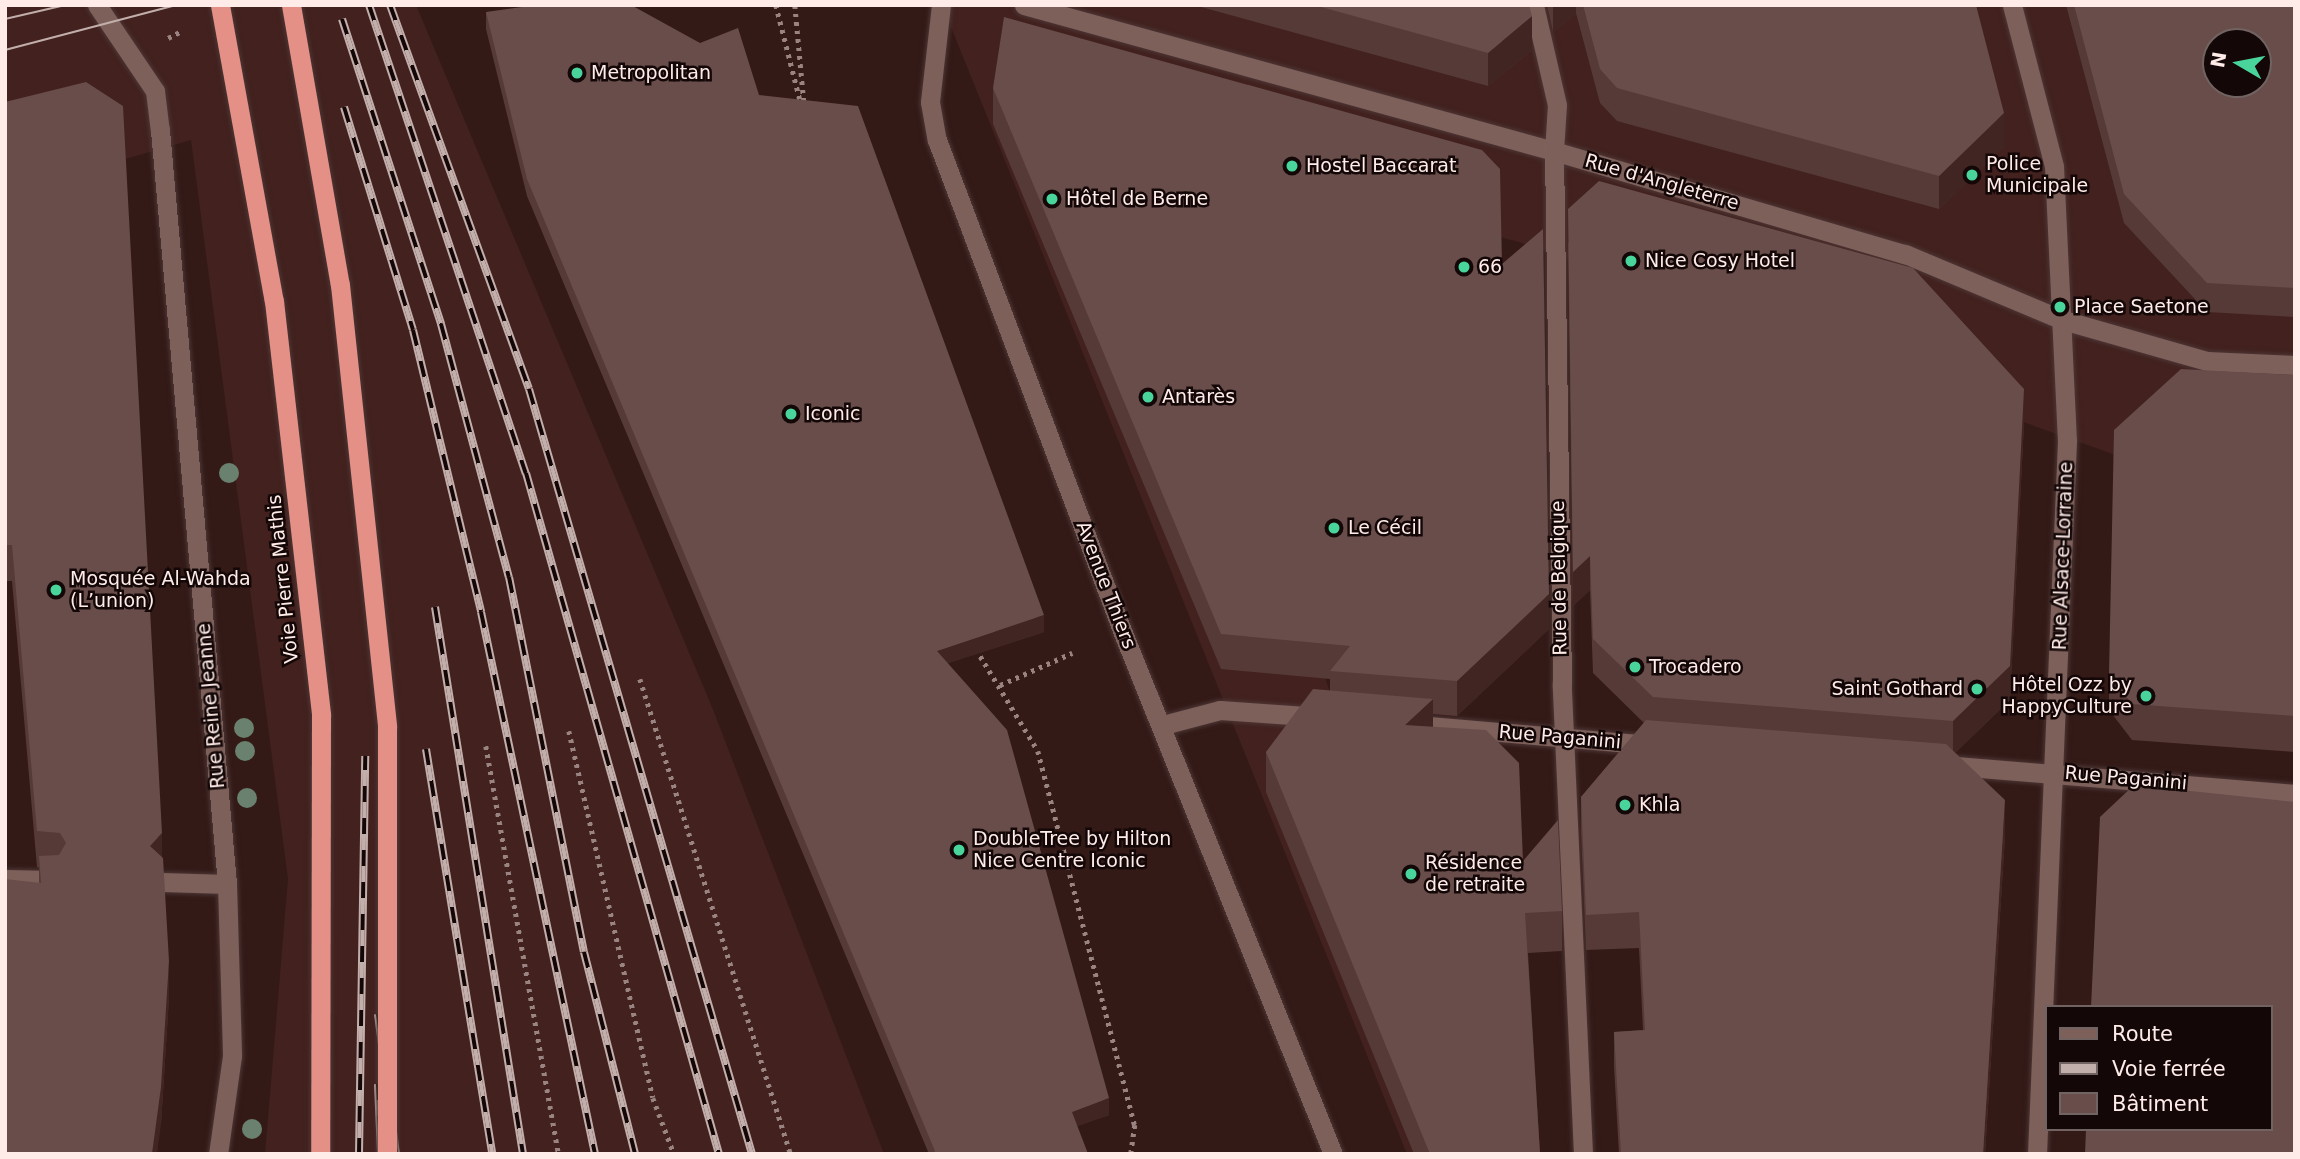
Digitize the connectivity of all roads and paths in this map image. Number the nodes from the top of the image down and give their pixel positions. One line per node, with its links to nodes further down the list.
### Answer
1 (97, 5): 30 (street, Rue Reine Jeanne)
2 (220, 5): 34 (highway, Voie Pierre Mathis, bridge)
3 (291, 5): 35 (highway, bridge)
4 (776, 5): 5 (path)
5 (795, 5)
6 (941, 5): 19 (street, Avenue Thiers)
7 (1024, 5): 10 (street, Rue d'Angleterre)
8 (1534, 5): 10 (street, Rue de Belgique)
9 (2012, 5): 11 (street, Rue Alsace-Lorraine)
10 (1554, 151): 11 (street, Rue d'Angleterre); 21 (street, Rue de Belgique)
11 (2063, 320): 12 (street, Rue d'Angleterre); 25 (street, Rue Alsace-Lorraine)
12 (2295, 365)
13 (971, 643): 16 (path)
14 (1072, 653): 16 (path)
15 (640, 679): 38 (path)
16 (1000, 685): 39 (path)
17 (1346, 719): 19 (street)
18 (1386, 722): 21 (street, Rue Paganini)
19 (1163, 725): 40 (street, Avenue Thiers)
20 (569, 732): 37 (path)
21 (1564, 737): 23 (street, Rue Paganini); 41 (street, Rue de Belgique)
22 (486, 746): 36 (path)
23 (1676, 746)
24 (1923, 763): 25 (street, Rue Paganini)
25 (2057, 772): 26 (street, Rue Paganini); 31 (street, Rue Alsace-Lorraine)
26 (2295, 794)
27 (5, 879): 28 (street)
28 (54, 880)
29 (162, 882): 30 (street)
30 (227, 884): 33 (street, Rue Reine Jeanne)
31 (2044, 1005)
32 (2044, 1008): 42 (street, Rue Alsace-Lorraine)
33 (218, 1154)
34 (320, 1154)
35 (387, 1154)
36 (559, 1154)
37 (674, 1154)
38 (791, 1154)
39 (1131, 1154)
40 (1333, 1154)
41 (1583, 1154)
42 (2036, 1154)

